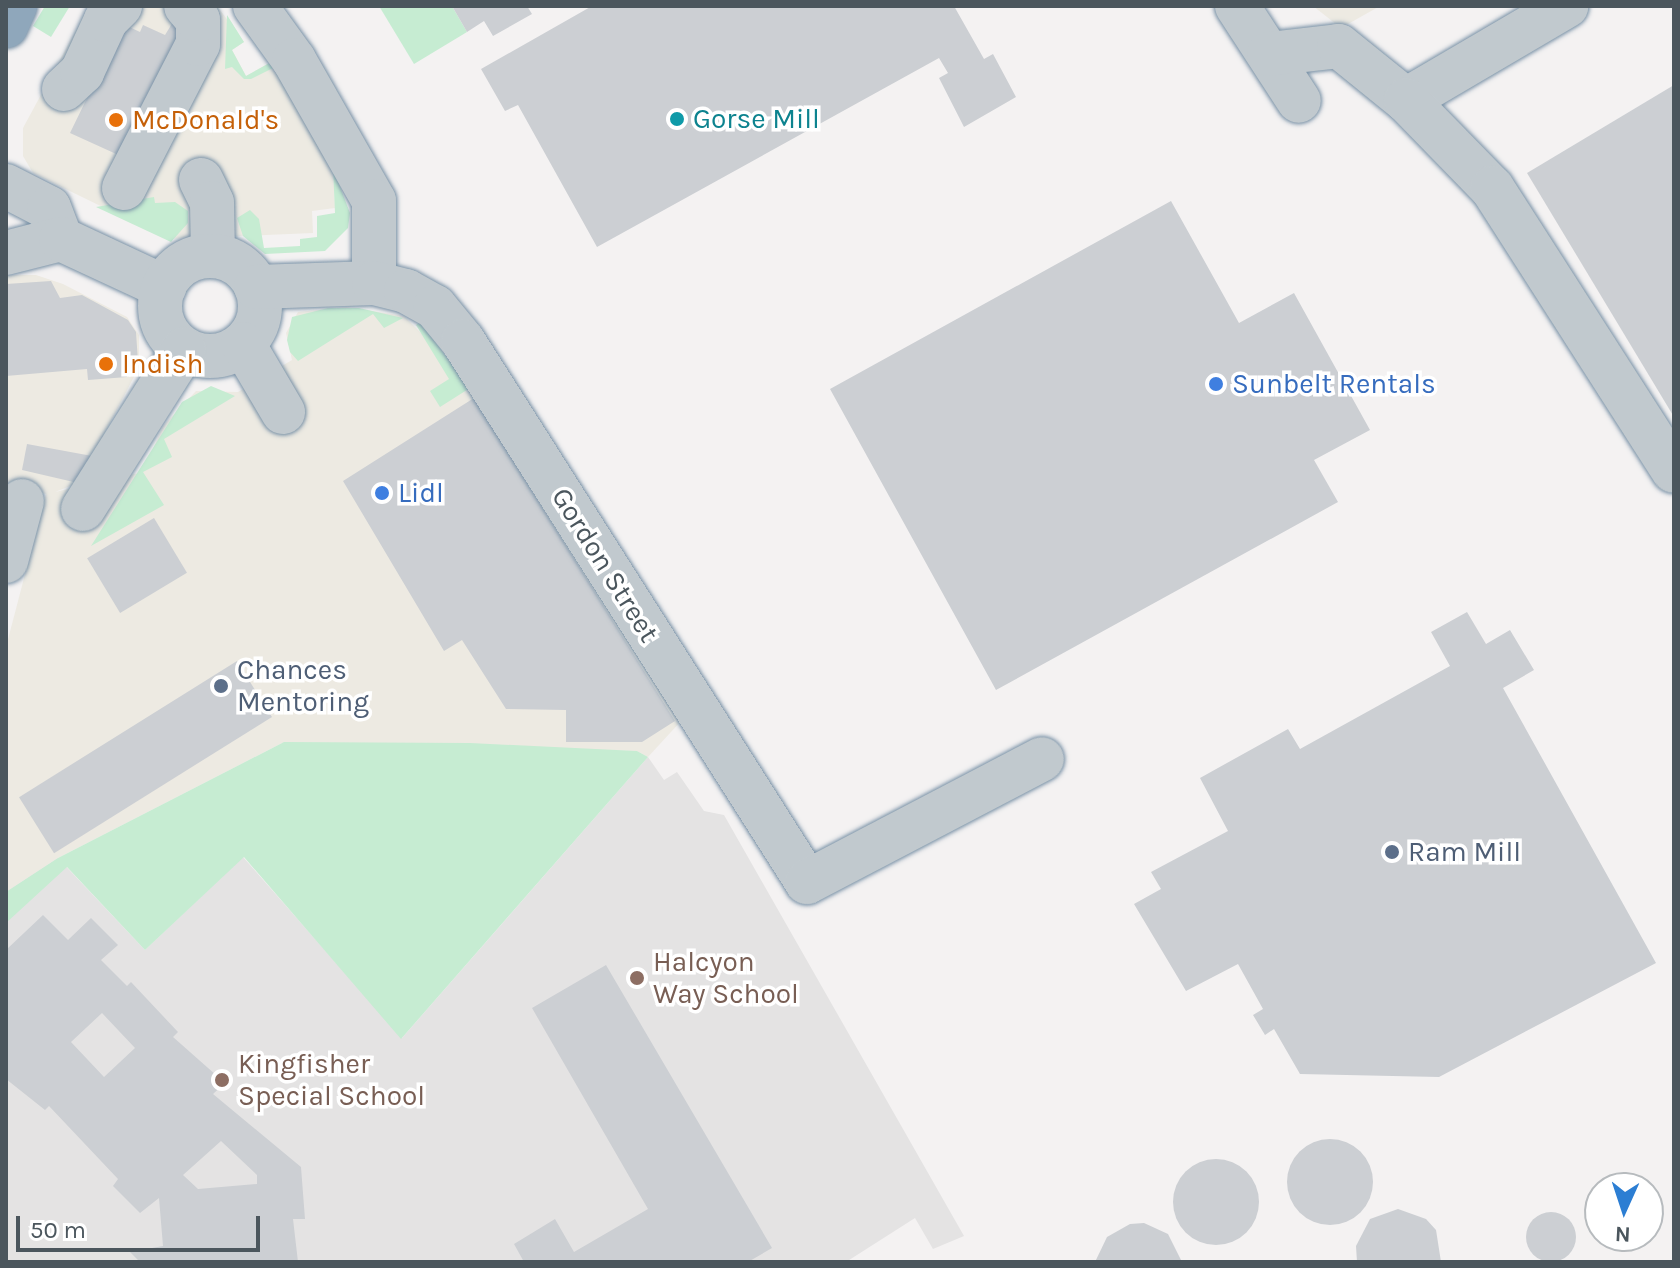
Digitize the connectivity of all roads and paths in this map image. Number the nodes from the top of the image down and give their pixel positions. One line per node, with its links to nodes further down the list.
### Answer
1 (15, 6): 7 (highway)
2 (119, 6): 9 (street)
3 (187, 6): 14 (street)
4 (255, 6): 17 (street)
5 (1237, 6): 8 (street)
6 (1566, 6): 10 (street)
7 (6, 26)
8 (1269, 54): 10 (street); 11 (street)
9 (64, 89)
10 (1406, 100): 23 (street)
11 (1299, 101)
12 (201, 180): 16 (street)
13 (6, 186): 15 (street)
14 (124, 188)
15 (27, 243): 18 (street)
16 (213, 256): 18 (street); 19 (street)
17 (374, 283): 19 (street, Gordon Street); 27 (street, Gordon Street)
18 (164, 287): 21 (street)
19 (256, 287): 20 (street)
20 (243, 344): 21 (street); 22 (street)
21 (184, 349): 25 (street)
22 (283, 412)
23 (1674, 471)
24 (22, 501): 26 (street)
25 (83, 509)
26 (6, 561)
27 (1042, 759)

